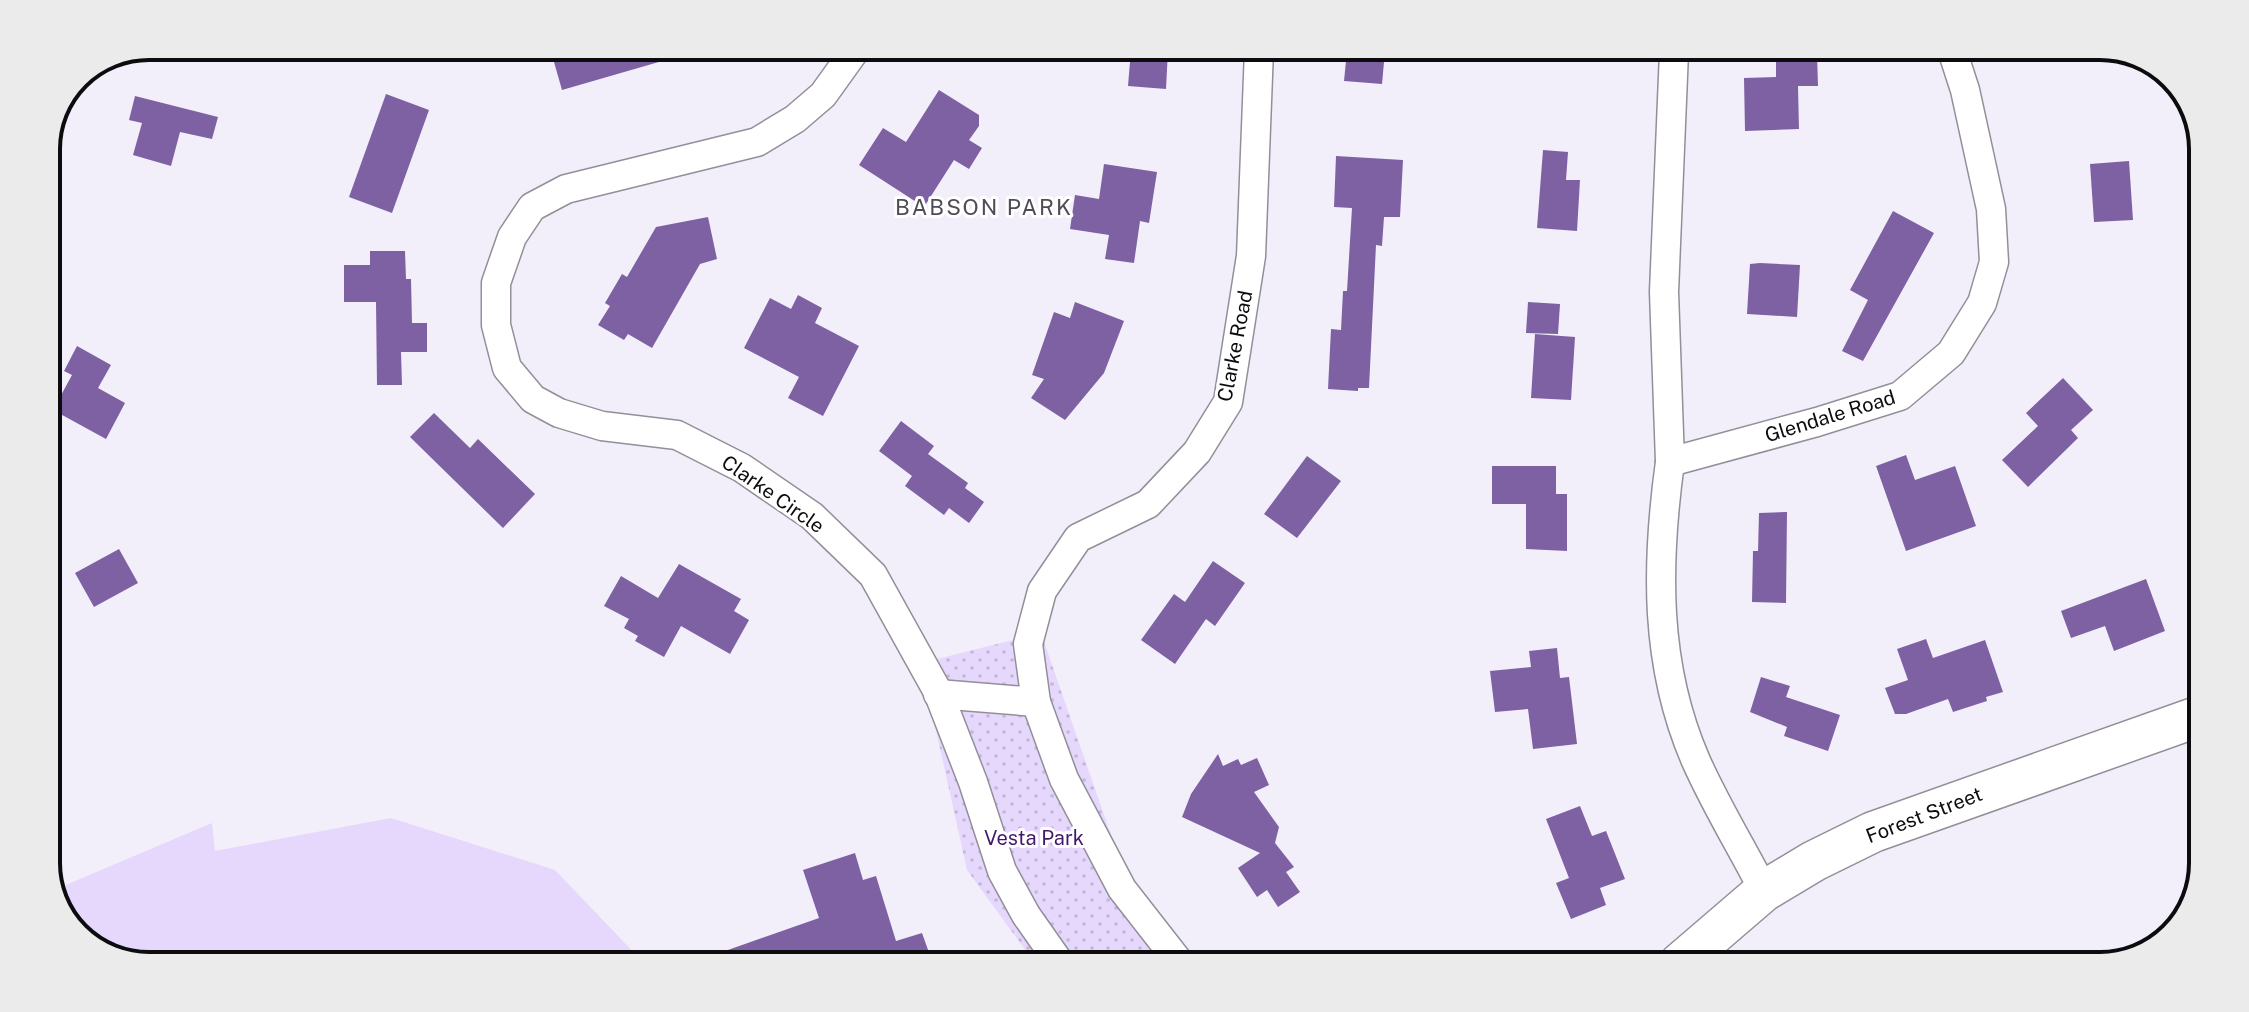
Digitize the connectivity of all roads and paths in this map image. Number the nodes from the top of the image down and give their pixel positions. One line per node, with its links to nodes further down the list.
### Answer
1 (848, 60): 6 (street, Clarke Circle)
2 (1259, 60): 7 (street, Clarke Road)
3 (1674, 60): 5 (street)
4 (1955, 60): 5 (street, Glendale Road)
5 (1670, 462): 9 (street)
6 (938, 694): 7 (street); 10 (street, Clarke Circle)
7 (1036, 702): 11 (street, Clarke Road)
8 (2189, 720): 9 (street, Forest Street)
9 (1764, 891): 12 (street, Forest Street)
10 (1052, 952)
11 (1171, 952)
12 (1693, 952)

